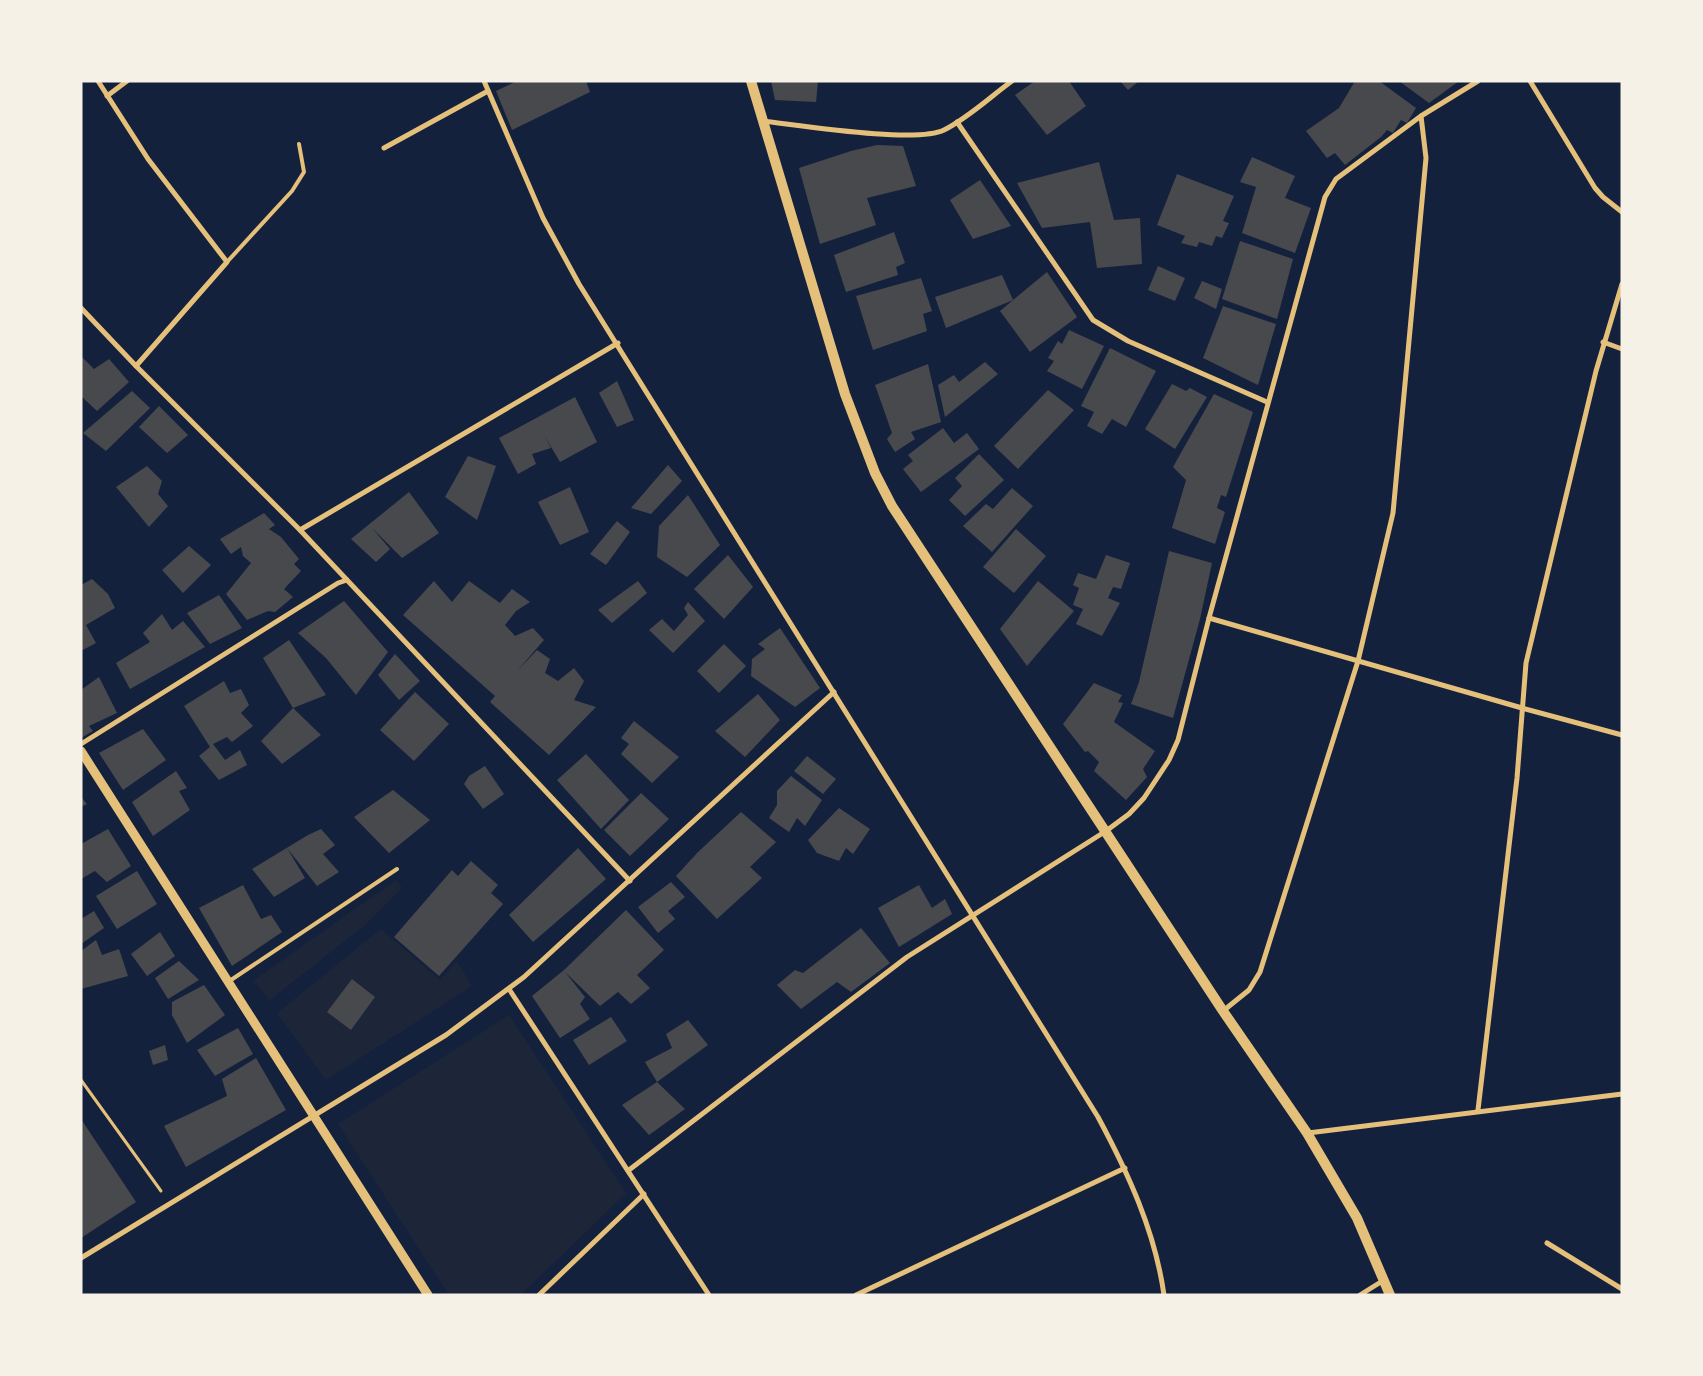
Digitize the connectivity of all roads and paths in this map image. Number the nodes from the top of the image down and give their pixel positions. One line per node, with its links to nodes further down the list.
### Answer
1 (98, 81): 9 (street)
2 (127, 81): 9 (street)
3 (484, 81): 8 (street)
4 (751, 81): 11 (main road)
5 (1012, 81): 12 (street)
6 (1478, 81): 10 (street)
7 (1530, 81): 15 (street)
8 (488, 90): 14 (street); 20 (street)
9 (107, 96): 16 (street)
10 (1421, 116): 23 (street); 27 (street)
11 (762, 120): 12 (street); 33 (main road)
12 (956, 122): 23 (street)
13 (299, 144): 16 (lane)
14 (384, 148)
15 (1622, 212)
16 (227, 262): 22 (street)
17 (1622, 284): 19 (street)
18 (81, 308): 22 (street)
19 (1604, 342): 21 (street); 29 (street)
20 (618, 343): 24 (street); 28 (street)
21 (1622, 350)
22 (136, 366): 24 (street)
23 (1267, 402): 26 (street)
24 (300, 530): 25 (street)
25 (347, 580): 31 (street); 35 (street)
26 (1208, 618): 27 (street); 33 (street)
27 (1358, 661): 29 (street); 39 (street)
28 (834, 692): 35 (street); 36 (street)
29 (1522, 708): 30 (street); 42 (street)
30 (1622, 735)
31 (81, 744)
32 (81, 751): 37 (street)
33 (1106, 831): 36 (street); 39 (main road)
34 (397, 868): 37 (lane)
35 (630, 881): 38 (street)
36 (972, 915): 45 (street); 46 (street)
37 (228, 982): 43 (street)
38 (509, 989): 43 (street); 46 (street)
39 (1223, 1011): 44 (main road)
40 (81, 1080): 48 (path)
41 (1622, 1094): 42 (street)
42 (1478, 1110): 44 (street)
43 (314, 1116): 48 (street); 53 (street)
44 (1307, 1133): 51 (main road)
45 (1126, 1168): 56 (street); 57 (street)
46 (629, 1170): 47 (street)
47 (644, 1194): 54 (street); 55 (street)
48 (170, 1204): 50 (street)
49 (1547, 1243): 52 (street)
50 (81, 1258)
51 (1384, 1280): 58 (street); 59 (main road)
52 (1622, 1289)
53 (428, 1295)
54 (539, 1295)
55 (710, 1295)
56 (856, 1295)
57 (1164, 1295)
58 (1360, 1295)
59 (1390, 1295)

